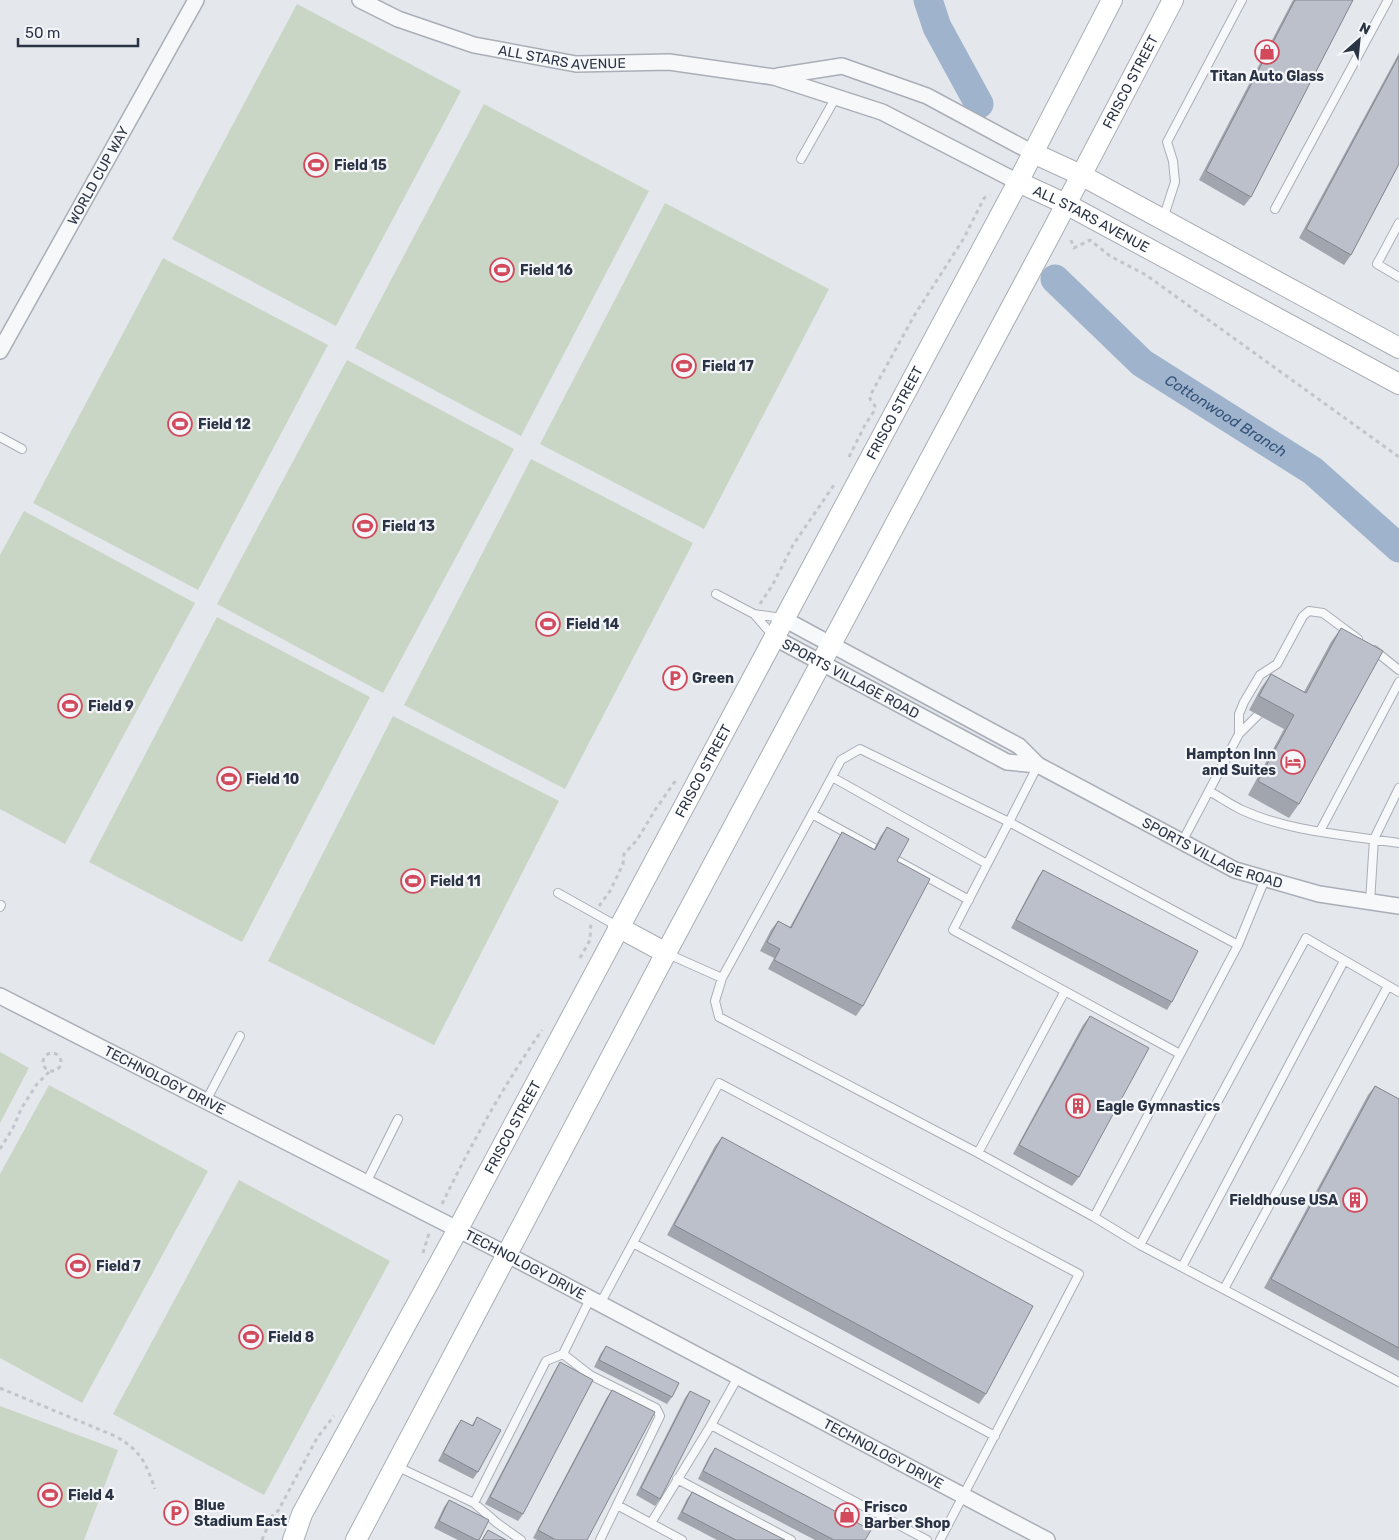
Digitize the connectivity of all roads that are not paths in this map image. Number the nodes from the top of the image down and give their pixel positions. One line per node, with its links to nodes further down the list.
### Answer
1 (196, 0): 19 (street, WORLD CUP WAY)
2 (360, 0): 7 (street, ALL STARS AVENUE)
3 (1112, 0): 9 (street, FRISCO STREET)
4 (1173, 0): 11 (street, FRISCO STREET)
5 (1242, 0): 15 (lane)
6 (1388, 0): 14 (lane)
7 (774, 77): 8 (street, ALL STARS AVENUE); 9 (street, ALL STARS AVENUE)
8 (836, 97): 10 (lane); 12 (street, ALL STARS AVENUE)
9 (1033, 152): 11 (street, ALL STARS AVENUE); 12 (street, FRISCO STREET)
10 (801, 159)
11 (1081, 175): 13 (street, FRISCO STREET); 15 (street, ALL STARS AVENUE)
12 (1018, 182): 13 (street, ALL STARS AVENUE); 26 (street, FRISCO STREET)
13 (1066, 204): 20 (street, ALL STARS AVENUE); 28 (street, FRISCO STREET)
14 (1275, 209)
15 (1163, 220): 18 (street, ALL STARS AVENUE)
16 (1399, 223): 17 (lane)
17 (1399, 277)
18 (1392, 344): 20 (street)
19 (0, 352)
20 (1367, 366): 21 (street, ALL STARS AVENUE)
21 (1399, 384)
22 (0, 437): 23 (lane)
23 (22, 449)
24 (716, 594): 25 (lane)
25 (754, 614): 26 (lane); 27 (lane)
26 (784, 619): 27 (street, FRISCO STREET); 28 (street, SPORTS VILLAGE ROAD)
27 (775, 638): 29 (street, SPORTS VILLAGE ROAD); 52 (street, FRISCO STREET)
28 (832, 644): 29 (street, FRISCO STREET); 34 (street, SPORTS VILLAGE ROAD)
29 (822, 663): 34 (street, SPORTS VILLAGE ROAD); 54 (street, FRISCO STREET)
30 (1399, 670): 33 (lane)
31 (1399, 682): 40 (lane)
32 (1258, 715): 33 (lane)
33 (1239, 734): 37 (lane)
34 (1038, 765): 39 (lane); 42 (street, SPORTS VILLAGE ROAD)
35 (832, 777): 38 (lane); 39 (lane); 46 (lane)
36 (1399, 788): 41 (lane)
37 (1209, 790): 40 (lane); 42 (lane)
38 (812, 814): 44 (lane); 56 (lane)
39 (1009, 822): 46 (lane); 53 (lane)
40 (1320, 831): 41 (lane)
41 (1374, 839): 43 (lane); 50 (lane)
42 (1182, 842): 47 (street, SPORTS VILLAGE ROAD)
43 (1399, 843)
44 (874, 848)
45 (896, 860): 49 (lane)
46 (987, 864): 49 (lane)
47 (1265, 879): 50 (street, SPORTS VILLAGE ROAD); 53 (lane)
48 (558, 893): 52 (lane)
49 (969, 900): 58 (lane)
50 (1370, 902): 51 (street, SPORTS VILLAGE ROAD)
51 (1399, 906)
52 (618, 927): 54 (street); 68 (street, FRISCO STREET)
53 (1238, 945): 62 (lane)
54 (666, 953): 56 (lane); 71 (street, FRISCO STREET)
55 (1344, 961): 57 (lane); 70 (lane); 72 (lane)
56 (722, 978): 65 (lane)
57 (1388, 986): 59 (lane); 73 (lane)
58 (1065, 991): 62 (lane); 65 (lane)
59 (1399, 992)
60 (0, 996): 63 (street, TECHNOLOGY DRIVE)
61 (240, 1036): 63 (lane)
62 (1180, 1054): 67 (lane)
63 (206, 1101): 66 (street, TECHNOLOGY DRIVE)
64 (398, 1120): 66 (lane)
65 (978, 1153): 67 (lane)
66 (366, 1183): 68 (street, TECHNOLOGY DRIVE)
67 (1094, 1217): 70 (lane)
68 (458, 1230): 71 (street, TECHNOLOGY DRIVE); 86 (street, FRISCO STREET)
69 (633, 1243): 74 (lane); 79 (lane); 79 (lane)
70 (1140, 1245): 72 (lane)
71 (508, 1255): 74 (street, TECHNOLOGY DRIVE); 80 (street, FRISCO STREET)
72 (1182, 1267): 73 (lane)
73 (1224, 1289): 77 (lane)
74 (595, 1301): 75 (lane); 76 (street, TECHNOLOGY DRIVE)
75 (563, 1354): 83 (lane); 84 (lane)
76 (738, 1377): 78 (lane); 82 (street, TECHNOLOGY DRIVE)
77 (1399, 1382)
78 (710, 1425): 81 (lane); 92 (lane)
79 (995, 1436): 82 (lane)
80 (396, 1466): 83 (lane); 87 (street, FRISCO STREET)
81 (678, 1479): 85 (lane); 91 (lane)
82 (964, 1497): 93 (lane); 94 (street, TECHNOLOGY DRIVE)
83 (474, 1503): 88 (lane)
84 (617, 1505): 85 (lane); 89 (lane)
85 (650, 1523): 90 (lane)
86 (293, 1540)
87 (356, 1540)
88 (521, 1540)
89 (600, 1540)
90 (682, 1540)
91 (791, 1540)
92 (928, 1540)
93 (940, 1540)
94 (1047, 1540)

